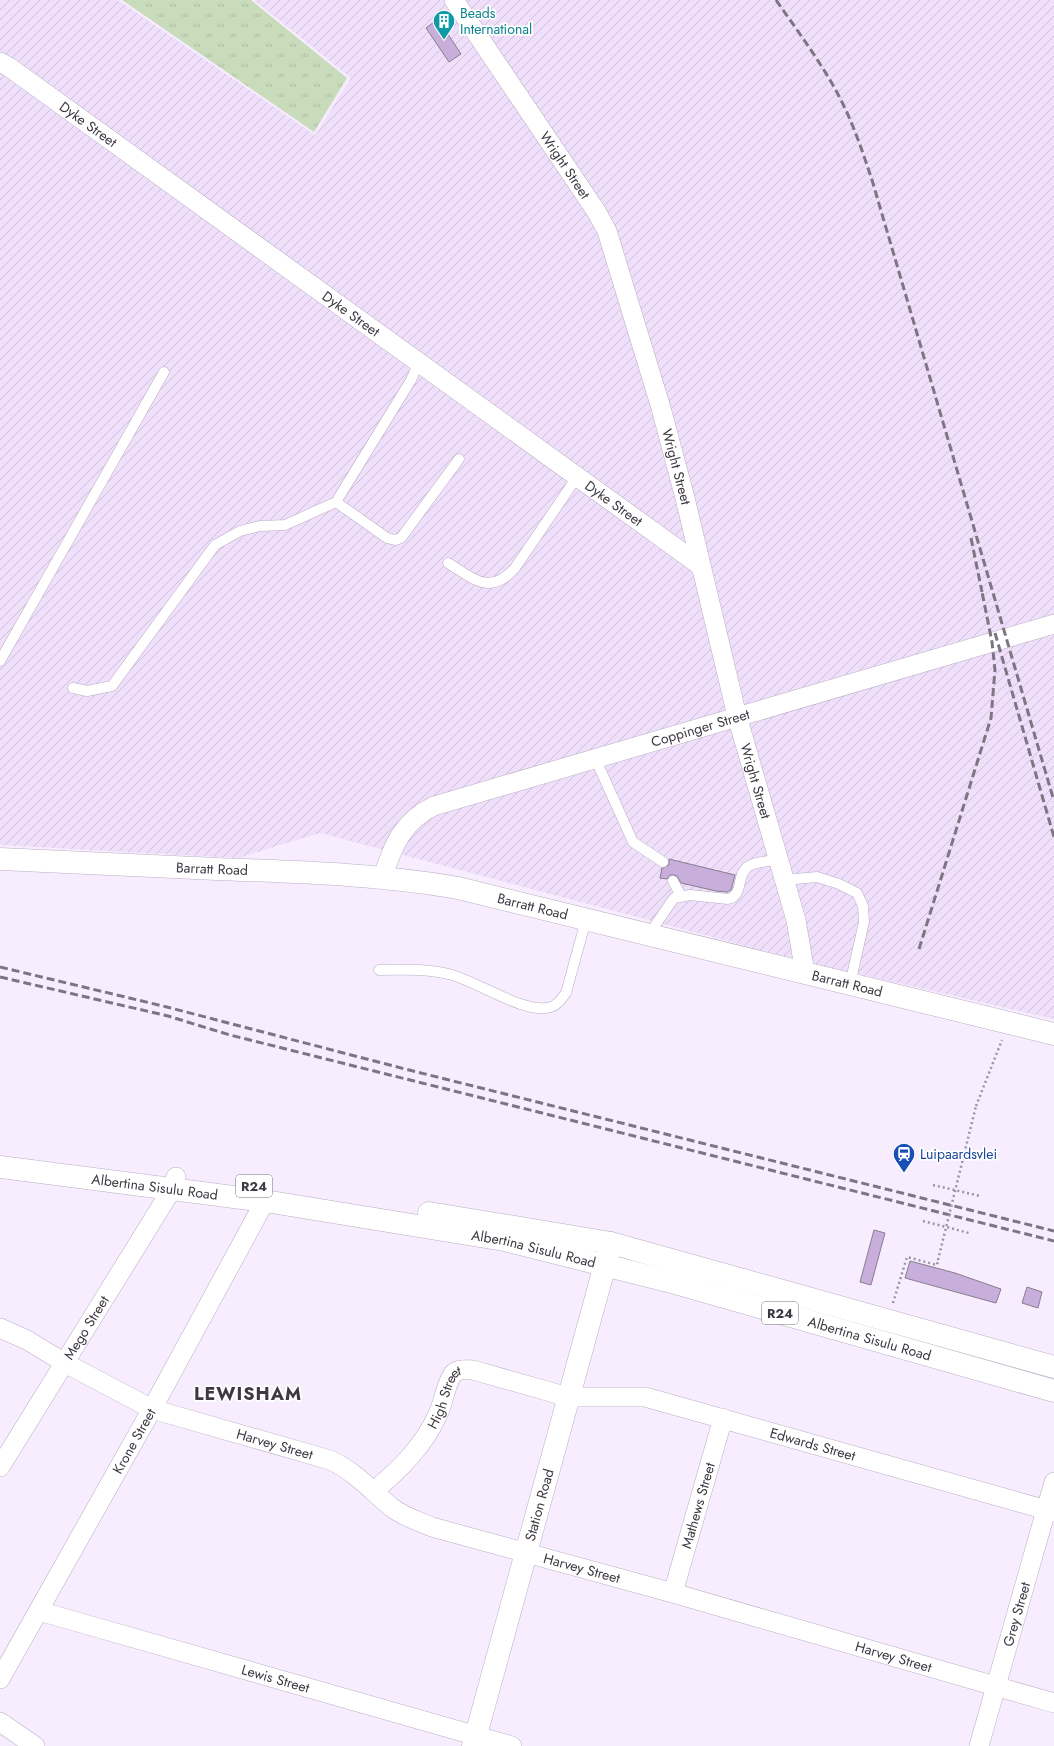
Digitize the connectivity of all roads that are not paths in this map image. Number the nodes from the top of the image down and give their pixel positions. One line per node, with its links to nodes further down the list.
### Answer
1 (454, 0): 9 (street, Wright Street)
2 (0, 62): 3 (street, Dyke Street)
3 (419, 362): 6 (street, Dyke Street); 7 (lane)
4 (164, 372): 11 (lane)
5 (459, 459): 7 (lane)
6 (578, 477): 8 (lane); 9 (street, Dyke Street)
7 (336, 502): 12 (lane)
8 (448, 563)
9 (701, 566): 13 (street, Wright Street)
10 (1054, 624): 13 (street, Coppinger Street)
11 (0, 661)
12 (73, 688)
13 (737, 716): 14 (street, Coppinger Street); 16 (street, Wright Street)
14 (595, 758): 17 (lane); 18 (street, Coppinger Street)
15 (0, 859): 18 (main road, Barratt Road)
16 (780, 860): 19 (street, Wright Street); 21 (lane)
17 (663, 862)
18 (383, 877): 22 (main road, Barratt Road)
19 (785, 880): 25 (street, Wright Street); 26 (lane)
20 (673, 881): 21 (lane)
21 (681, 896): 23 (lane)
22 (586, 920): 23 (main road, Barratt Road); 24 (lane)
23 (649, 934): 25 (main road, Barratt Road)
24 (379, 970)
25 (805, 973): 26 (main road, Barratt Road)
26 (850, 984): 27 (main road, Barratt Road)
27 (1054, 1034)
28 (0, 1154): 30 (main road, Albertina Sisulu Road / R24)
29 (0, 1167): 30 (main road, Albertina Sisulu Road / R24)
30 (174, 1183): 31 (main road, Albertina Sisulu Road / R24); 32 (main road, Albertina Sisulu Road / R24); 37 (street, Mego Street)
31 (265, 1201): 33 (main road, Albertina Sisulu Road / R24); 41 (street, Krone Street)
32 (611, 1243): 33 (main road, Station Road); 34 (main road, Albertina Sisulu Road / R24)
33 (605, 1264): 36 (main road, Albertina Sisulu Road / R24); 40 (main road, Station Road)
34 (865, 1314): 36 (main road); 38 (main road, Albertina Sisulu Road / R24)
35 (0, 1328): 37 (street, Harvey Street)
36 (858, 1336): 39 (main road, Albertina Sisulu Road / R24)
37 (63, 1362): 41 (street, Harvey Street); 43 (street, Mego Street)
38 (1054, 1368)
39 (1054, 1391)
40 (568, 1397): 42 (street, Edwards Street); 45 (street, High Street); 47 (main road, Station Road)
41 (152, 1409): 45 (street, Harvey Street); 49 (street, Krone Street)
42 (723, 1418): 46 (street, Edwards Street); 48 (street, Mathews Street)
43 (0, 1467)
44 (1054, 1482): 46 (street, Grey Street)
45 (374, 1491): 47 (street, Harvey Street)
46 (1050, 1511): 51 (street, Grey Street)
47 (526, 1553): 48 (street, Harvey Street); 54 (main road, Station Road)
48 (672, 1593): 51 (street, Harvey Street)
49 (39, 1611): 50 (street, Krone Street); 54 (street, Lewis Street)
50 (0, 1679)
51 (996, 1686): 52 (street, Harvey Street); 57 (street, Grey Street)
52 (1054, 1703)
53 (0, 1722): 55 (street)
54 (474, 1741): 56 (street, Lewis Street)
55 (35, 1746)
56 (512, 1746)
57 (979, 1746)

